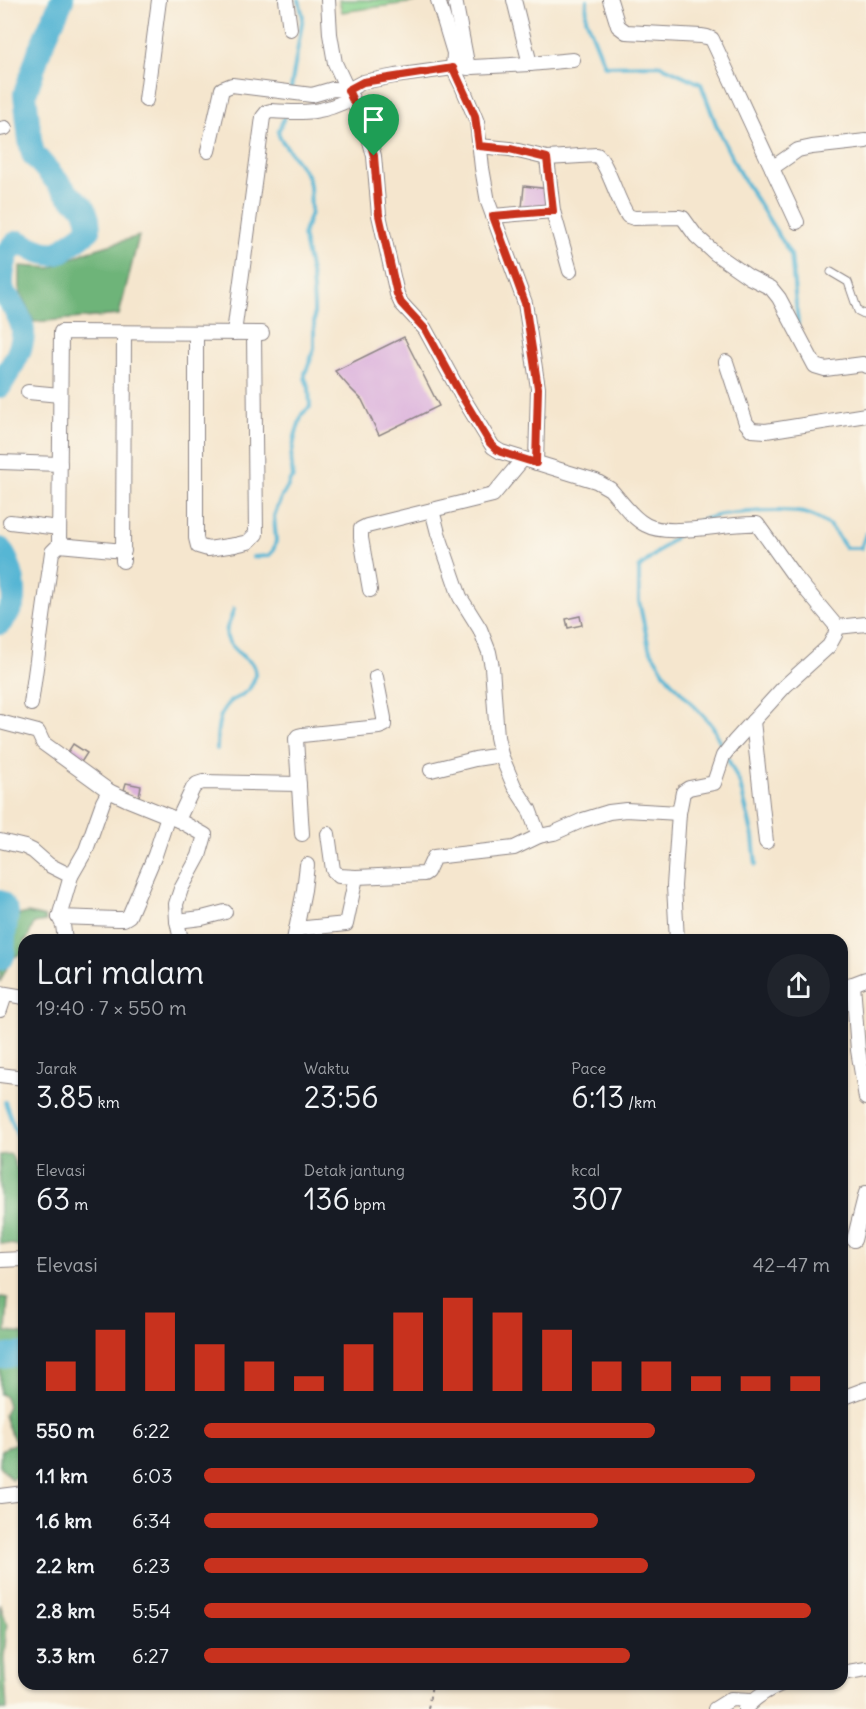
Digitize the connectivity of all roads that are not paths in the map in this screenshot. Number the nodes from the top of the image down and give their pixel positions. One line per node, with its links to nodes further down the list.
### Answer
1 (159, 0): 14 (street)
2 (286, 0): 8 (street)
3 (328, 0): 13 (street)
4 (438, 0): 11 (street)
5 (455, 0): 12 (street)
6 (514, 0): 10 (street)
7 (610, 0): 19 (street)
8 (290, 29)
9 (573, 60): 10 (street)
10 (530, 64): 12 (street)
11 (453, 68): 12 (street); 13 (street); 16 (street)
12 (468, 68)
13 (350, 94): 17 (street); 28 (street); 34 (street)
14 (146, 100)
15 (866, 141): 19 (street)
16 (479, 146): 18 (street); 21 (street)
17 (208, 151)
18 (547, 158): 20 (street); 30 (street)
19 (772, 168): 22 (street)
20 (553, 211): 21 (street); 23 (street)
21 (493, 216): 34 (street)
22 (798, 222)
23 (570, 271)
24 (831, 272): 25 (lane)
25 (866, 315)
26 (124, 333): 27 (street); 32 (street); 40 (street)
27 (196, 333): 28 (street); 28 (street)
28 (234, 333)
29 (726, 362): 33 (street)
30 (864, 365)
31 (28, 392): 32 (street)
32 (60, 395): 36 (street)
33 (866, 415)
34 (529, 461): 37 (street); 43 (street)
35 (0, 462): 36 (street)
36 (60, 464): 39 (street)
37 (432, 510): 41 (street); 48 (street)
38 (9, 522): 39 (street)
39 (59, 528): 40 (street)
40 (59, 545): 45 (street)
41 (370, 590)
42 (866, 624): 43 (street)
43 (837, 627): 46 (street)
44 (376, 677): 50 (street)
45 (31, 704)
46 (753, 721): 52 (street); 58 (street)
47 (0, 722): 51 (street)
48 (501, 755): 49 (street); 56 (street)
49 (431, 770)
50 (298, 784): 53 (street); 54 (street)
51 (109, 790): 53 (street); 60 (street)
52 (679, 813): 56 (street); 69 (street)
53 (173, 818): 63 (street); 64 (street)
54 (302, 834)
55 (328, 834): 61 (street)
56 (539, 836): 61 (street)
57 (0, 841): 60 (street)
58 (766, 842)
59 (307, 865): 67 (street)
60 (71, 876): 63 (street)
61 (356, 877): 68 (street)
62 (225, 912): 64 (street)
63 (59, 917): 65 (street)
64 (177, 921): 66 (street)
65 (65, 934)
66 (180, 934)
67 (295, 934)
68 (300, 934)
69 (677, 934)
70 (853, 983): 76 (street)
71 (3, 994): 72 (street); 73 (street)
72 (18, 997)
73 (0, 1010)
74 (0, 1075): 75 (street)
75 (18, 1077)
76 (866, 1098)
77 (866, 1193): 78 (street)
78 (854, 1240)
79 (18, 1259): 80 (street)
80 (0, 1260)
81 (866, 1389): 82 (street)
82 (848, 1396)
83 (18, 1494): 84 (street)
84 (0, 1496)
85 (866, 1669): 86 (street)
86 (848, 1672)
87 (768, 1690): 88 (street)
88 (748, 1704): 89 (street)
89 (715, 1709)

